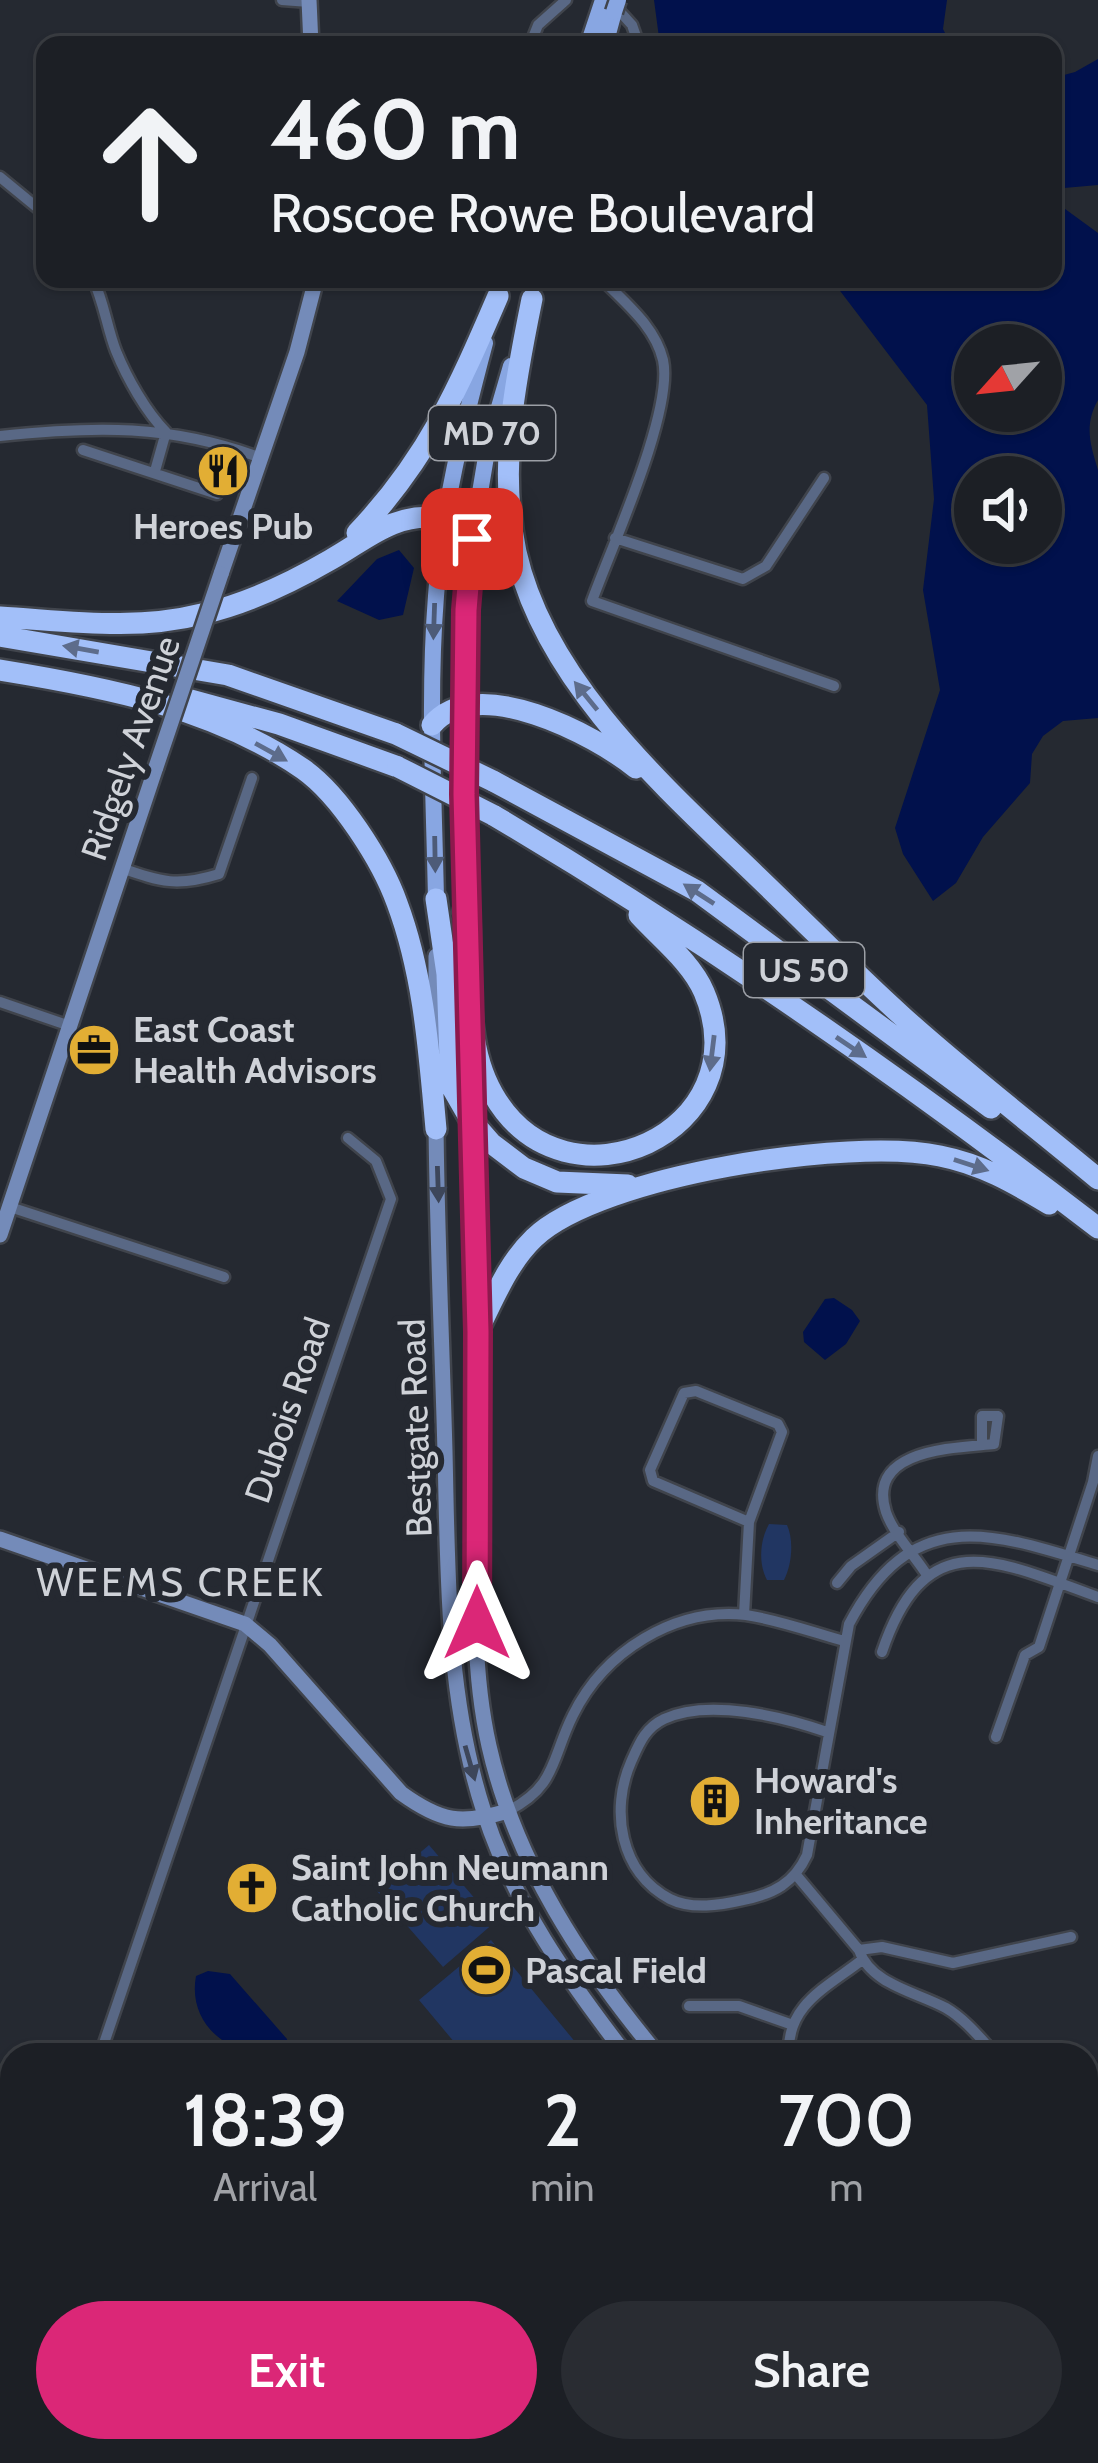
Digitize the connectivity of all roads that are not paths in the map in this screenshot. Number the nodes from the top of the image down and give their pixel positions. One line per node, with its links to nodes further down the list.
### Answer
1 (282, 0): 3 (street)
2 (566, 0): 6 (street)
3 (309, 1): 5 (main road)
4 (609, 4): 7 (main road); 8 (main road); 9 (street)
5 (311, 36)
6 (534, 36)
7 (593, 36)
8 (606, 36)
9 (636, 36)
10 (0, 177): 11 (street)
11 (36, 207)
12 (96, 288): 17 (street)
13 (314, 288): 20 (main road, Ridgely Avenue)
14 (501, 288): 24 (main road, MD 70); 26 (highway)
15 (610, 288): 25 (street)
16 (535, 289): 27 (main road, MD 70); 36 (highway, one-way to 16)
17 (166, 432): 18 (street); 20 (street); 21 (street)
18 (0, 436)
19 (83, 450): 21 (street)
20 (261, 458): 37 (main road, Ridgely Avenue, bridge)
21 (154, 472): 23 (street)
22 (824, 478): 25 (street)
23 (217, 494)
24 (444, 518): 26 (highway); 27 (highway); 34 (main road, MD 70, one-way to 34)
25 (615, 538): 32 (street)
26 (331, 560): 28 (highway)
27 (467, 570): 33 (main road, MD 70)
28 (0, 617)
29 (0, 636): 46 (highway, US 50, one-way to 29, bridge)
30 (0, 660): 38 (highway, US 50, bridge)
31 (0, 670): 44 (highway, one-way to 44)
32 (834, 686)
33 (463, 705): 34 (highway); 36 (highway); 40 (main road, MD 70)
34 (432, 724): 39 (main road, MD 70, one-way to 39)
35 (252, 778): 37 (street)
36 (723, 843): 46 (highway)
37 (121, 868): 42 (main road, Ridgely Avenue)
38 (615, 887): 40 (highway, one-way to 40); 49 (highway, US 50, one-way to 49)
39 (436, 899): 43 (highway); 44 (main road, Bestgate Road / MD 70)
40 (464, 911): 43 (main road, Bestgate Road / MD 70)
41 (0, 1002): 42 (street)
42 (68, 1025): 48 (main road, Ridgely Avenue)
43 (470, 1119): 47 (highway); 52 (main road, Bestgate Road / MD 70)
44 (436, 1129): 73 (main road, Bestgate Road / MD 70, one-way to 73)
45 (348, 1138): 67 (street, Dubois Road)
46 (1098, 1183)
47 (653, 1185): 49 (highway, one-way to 49); 52 (highway)
48 (10, 1207): 50 (main road, Ridgely Avenue); 51 (street)
49 (1098, 1231)
50 (0, 1235)
51 (224, 1277)
52 (478, 1332): 72 (main road, Bestgate Road / MD 70)
53 (982, 1445): 57 (street)
54 (1098, 1456): 55 (street)
55 (1096, 1484): 60 (street)
56 (748, 1522): 56 (street); 66 (street)
57 (899, 1532): 59 (street); 63 (street)
58 (0, 1539): 67 (main road)
59 (912, 1552): 60 (street); 62 (street); 68 (street)
60 (1069, 1556): 61 (street); 64 (street)
61 (1098, 1565)
62 (927, 1575): 64 (street); 69 (street)
63 (837, 1583)
64 (1061, 1584): 65 (street); 71 (street)
65 (1098, 1597)
66 (744, 1615): 68 (street); 72 (street)
67 (245, 1624): 73 (main road); 79 (street, Dubois Road)
68 (844, 1641): 70 (street)
69 (882, 1652)
70 (827, 1732): 74 (street); 74 (street)
71 (996, 1737)
72 (508, 1811): 73 (main road); 81 (main road, Bestgate Road / MD 70)
73 (485, 1818): 80 (main road, Bestgate Road / MD 70)
74 (797, 1876): 76 (street)
75 (1071, 1937): 76 (street)
76 (861, 1955): 78 (street); 83 (street)
77 (688, 2006): 78 (street)
78 (790, 2024): 82 (street)
79 (104, 2043)
80 (617, 2043)
81 (648, 2043)
82 (789, 2043)
83 (983, 2043)

